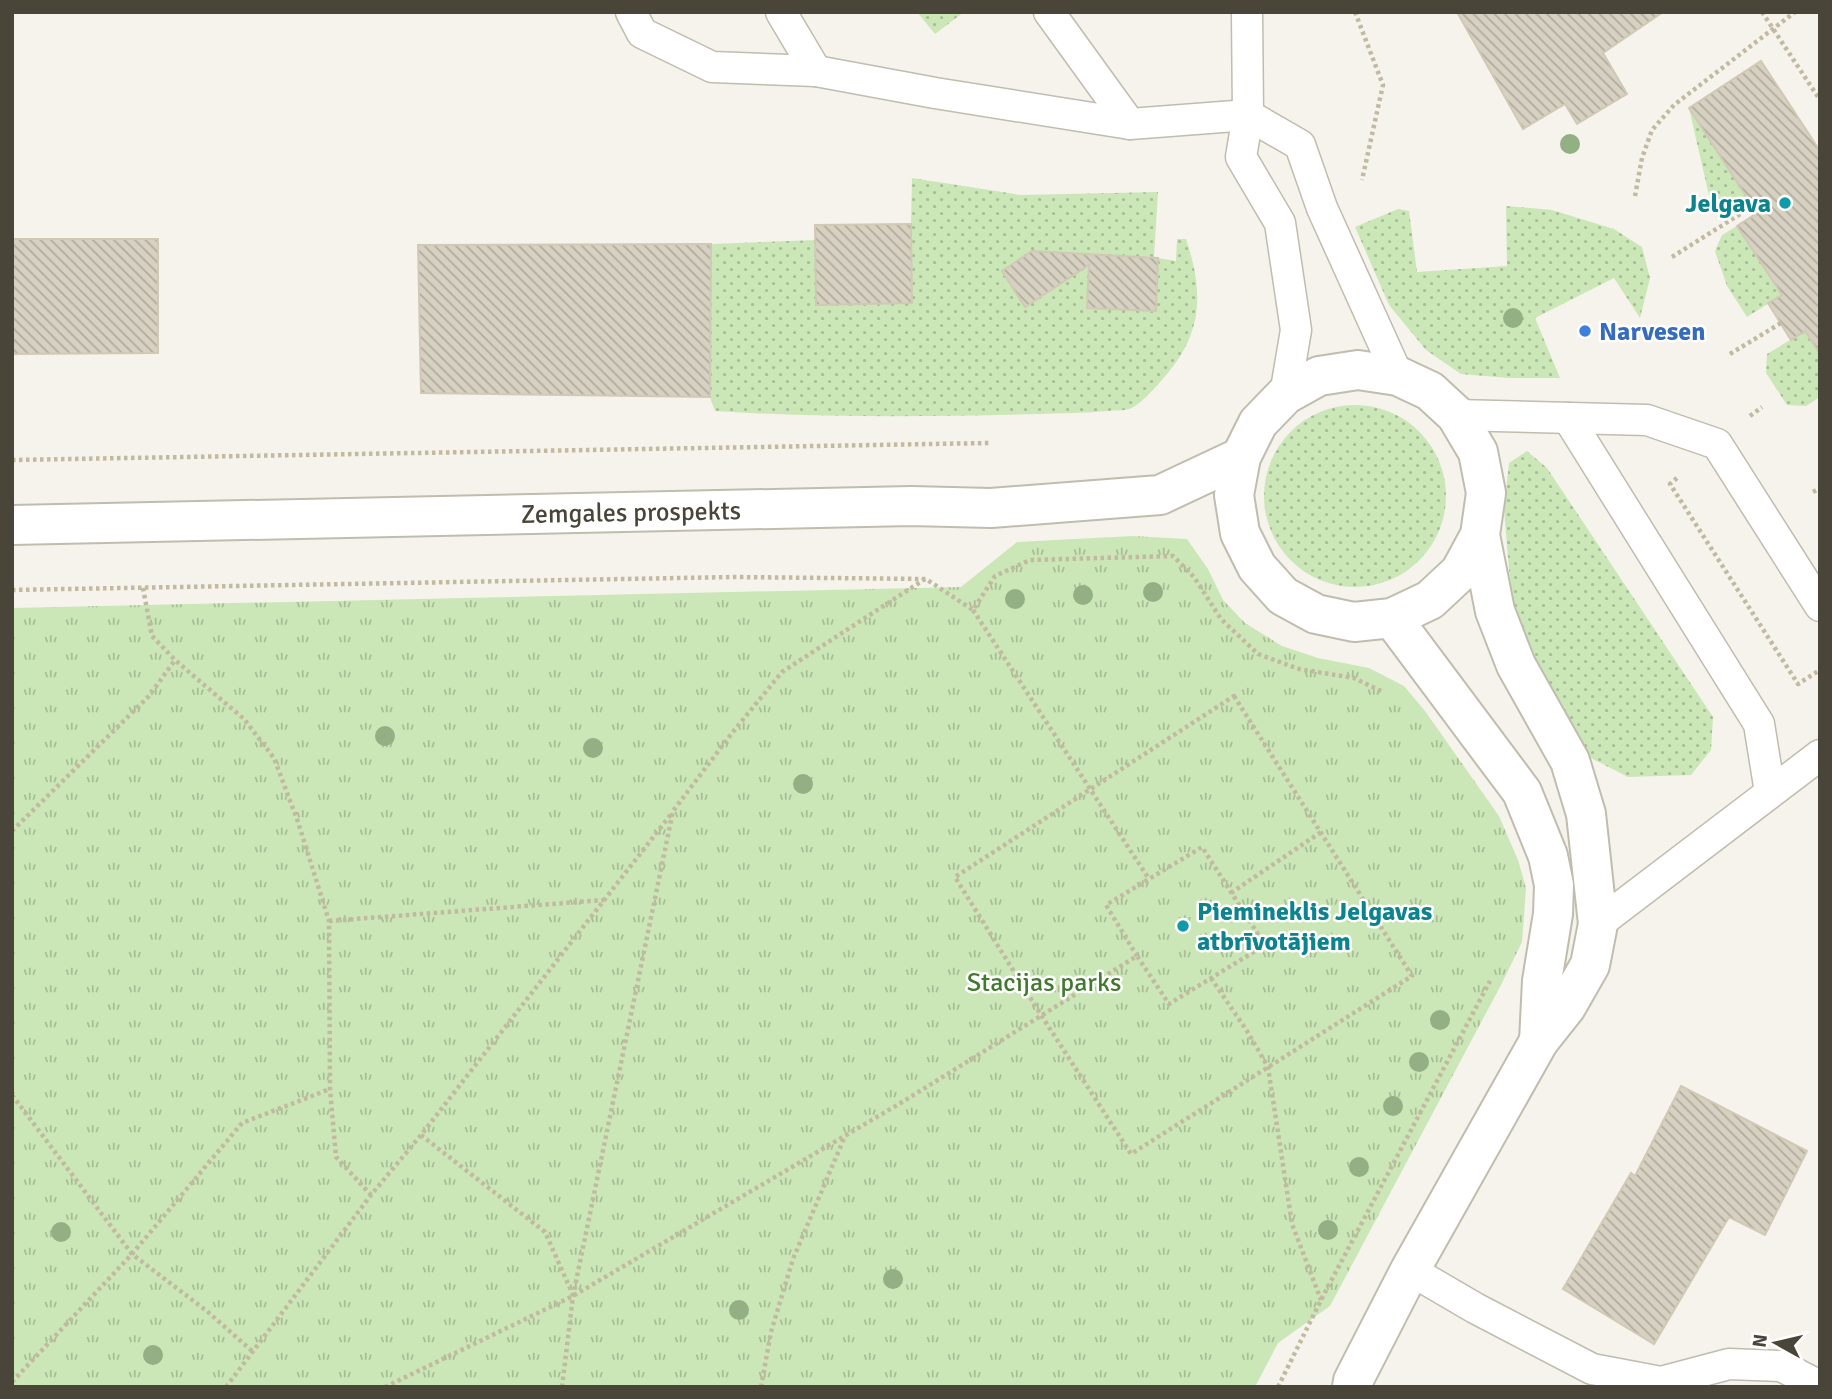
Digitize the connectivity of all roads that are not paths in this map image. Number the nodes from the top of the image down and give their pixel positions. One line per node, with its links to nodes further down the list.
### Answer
1 (631, 12): 5 (lane)
2 (781, 12): 5 (lane)
3 (1049, 12): 7 (lane)
4 (1248, 12): 6 (lane)
5 (816, 71): 7 (lane)
6 (1248, 115): 7 (lane); 8 (lane); 9 (lane)
7 (1130, 124)
8 (1398, 376): 9 (street); 10 (street)
9 (1285, 395): 12 (street)
10 (1456, 415): 11 (lane); 14 (street)
11 (1568, 418): 15 (lane); 18 (lane)
12 (1241, 457): 13 (street, Zemgales prospekts); 16 (street)
13 (12, 525)
14 (1480, 535): 16 (street); 19 (street)
15 (1820, 606)
16 (1392, 618): 20 (street)
17 (1820, 755): 18 (lane)
18 (1770, 792): 19 (lane)
19 (1598, 923): 20 (street)
20 (1539, 1041): 21 (street)
21 (1410, 1270): 22 (street); 23 (lane)
22 (1350, 1385)
23 (1820, 1385)

